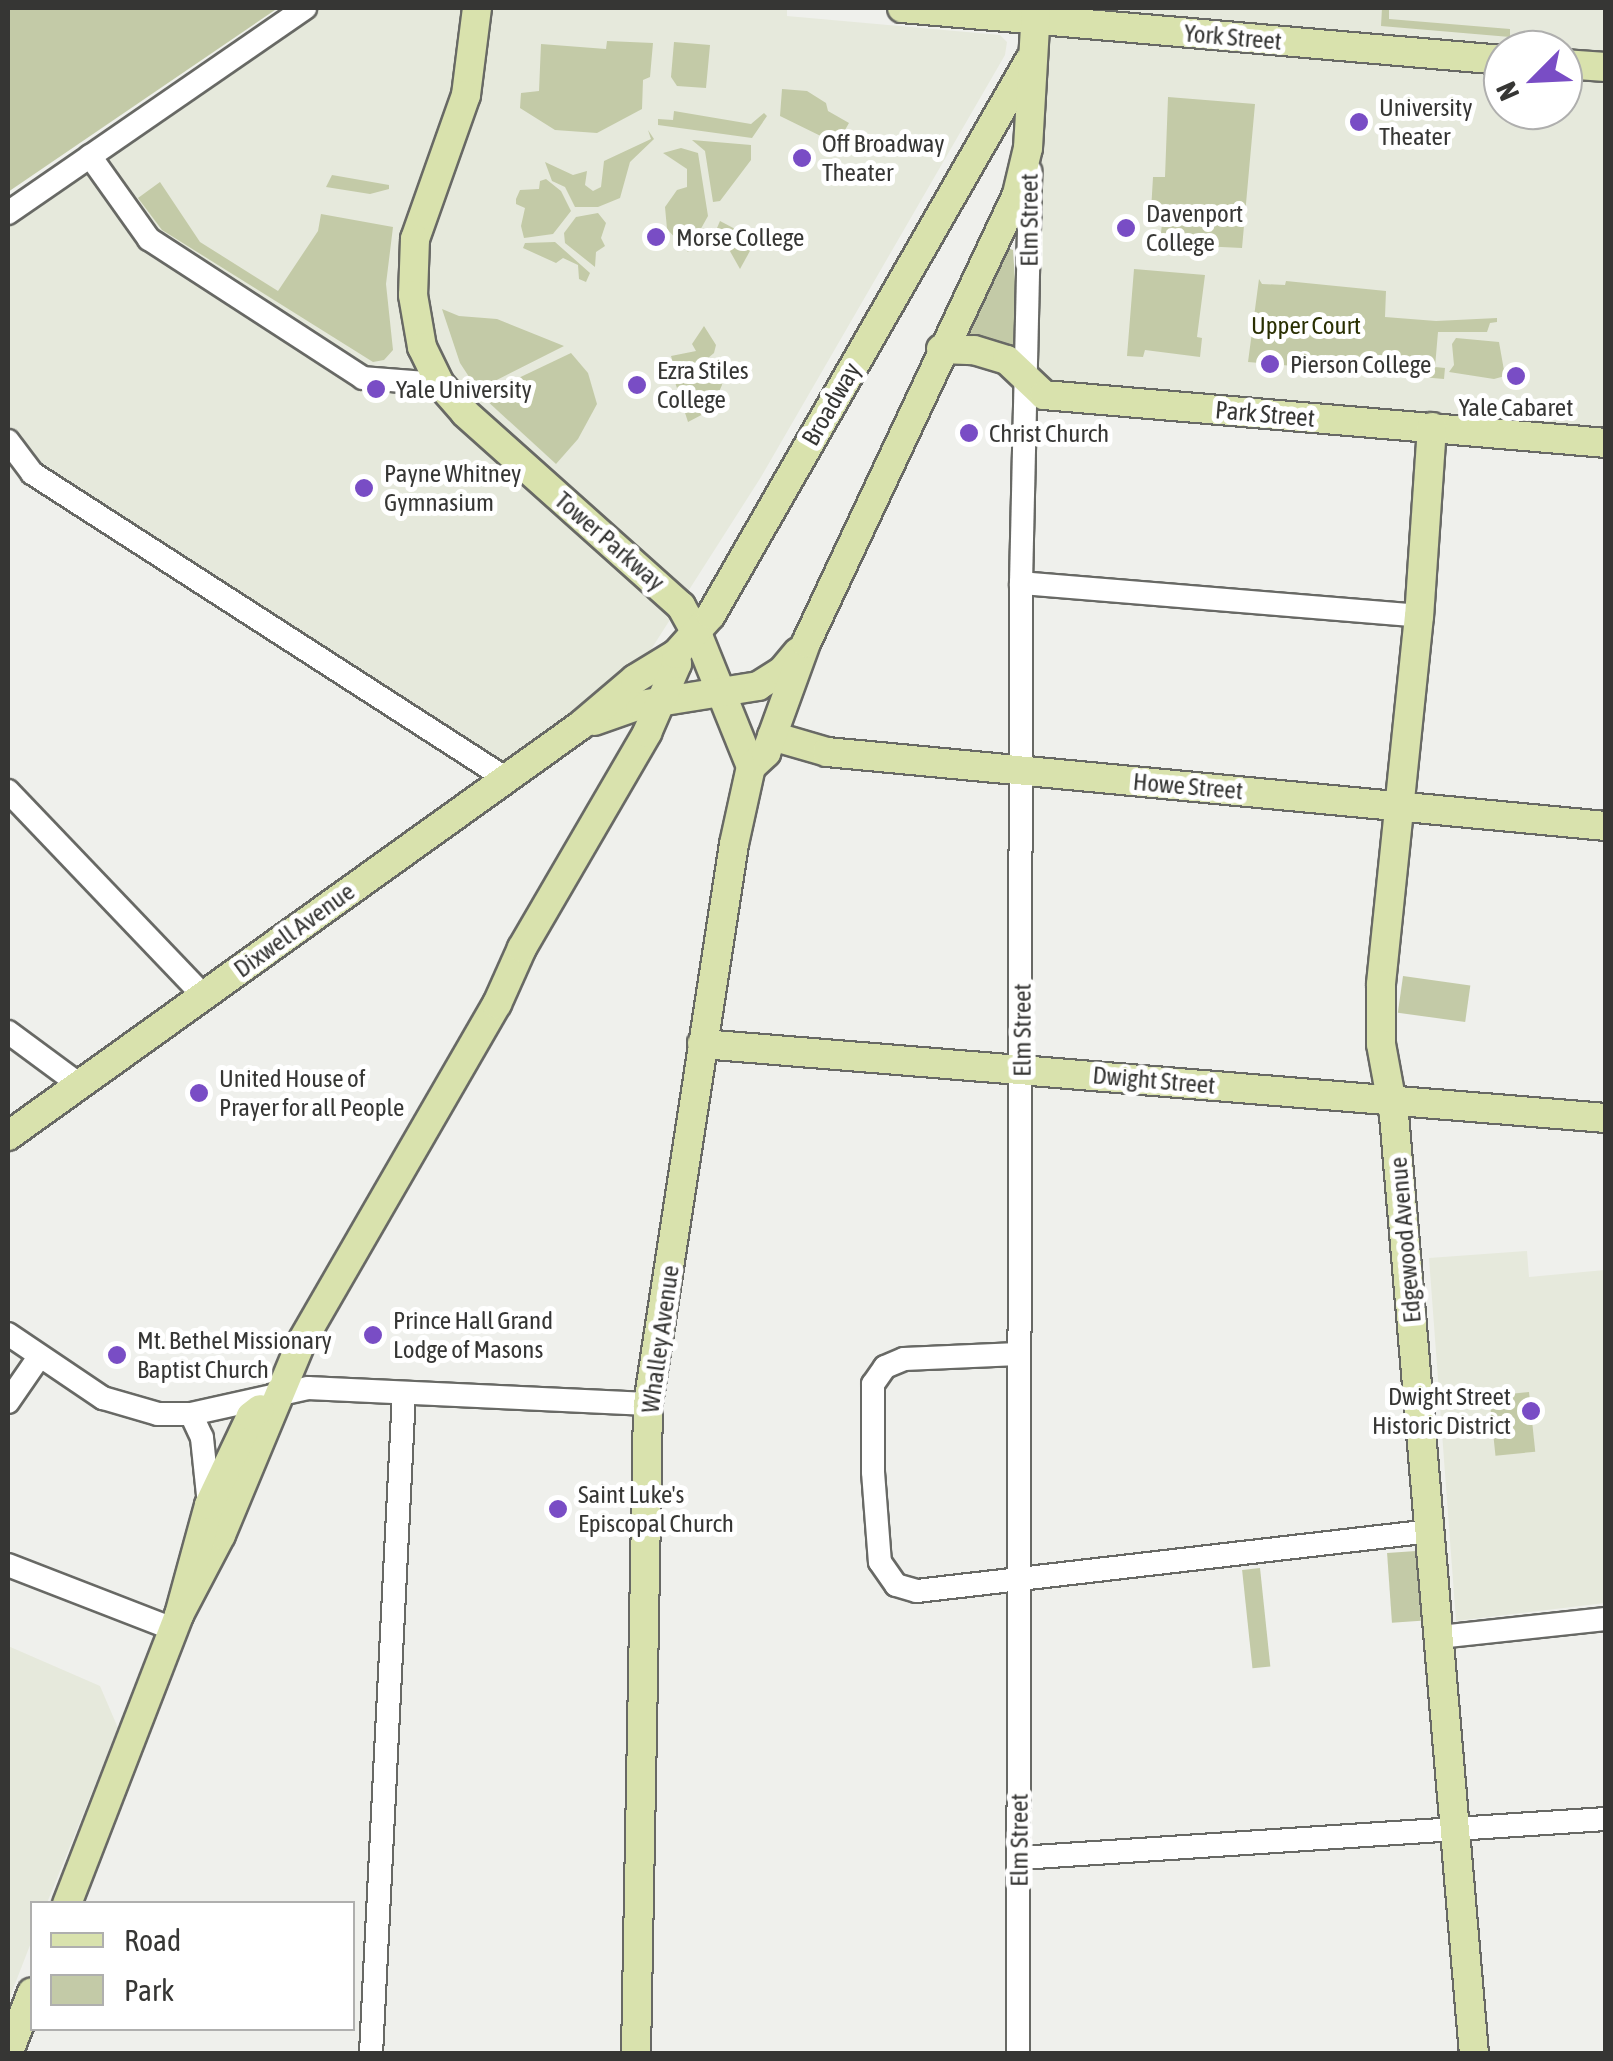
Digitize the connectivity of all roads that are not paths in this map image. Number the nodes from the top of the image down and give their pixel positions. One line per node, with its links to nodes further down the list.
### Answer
1 (304, 8): 8 (street)
2 (477, 8): 11 (main road, Tower Parkway)
3 (902, 8): 4 (main road, York Street)
4 (1035, 13): 5 (main road, Elm Street); 6 (main road, York Street)
5 (1032, 55): 7 (main road, Broadway); 9 (main road, Elm Street)
6 (1483, 58)
7 (978, 147): 9 (main road); 22 (main road, Broadway)
8 (90, 156): 10 (street); 14 (street)
9 (1025, 162): 12 (main road); 13 (street, Elm Street)
10 (8, 213)
11 (422, 346): 14 (street); 15 (main road, Tower Parkway)
12 (941, 349): 13 (main road, Park Street); 21 (main road)
13 (1025, 381): 16 (main road, Park Street); 19 (street, Elm Street)
14 (375, 382): 15 (street)
15 (440, 384): 22 (main road, Tower Parkway)
16 (1432, 428): 18 (main road, Park Street); 20 (main road, Edgewood Avenue)
17 (8, 441): 29 (street)
18 (1606, 443)
19 (1022, 584): 20 (street); 28 (street, Elm Street)
20 (1419, 616): 31 (main road, Edgewood Avenue)
21 (806, 644): 23 (main road, Dixwell Avenue); 26 (main road, Whalley Avenue)
22 (684, 645): 23 (main road, Tower Parkway); 24 (main road); 25 (main road, Dixwell Avenue)
23 (722, 692): 24 (main road, Dixwell Avenue); 27 (main road, Tower Parkway)
24 (657, 705): 25 (main road, Dixwell Avenue); 44 (main road)
25 (581, 726): 29 (main road, Dixwell Avenue)
26 (772, 736): 27 (main road, Whalley Avenue); 28 (main road, Howe Street)
27 (751, 767): 35 (main road, Whalley Avenue)
28 (1020, 770): 31 (main road, Howe Street); 36 (street, Elm Street)
29 (506, 778): 33 (main road, Dixwell Avenue)
30 (8, 791): 33 (street)
31 (1400, 805): 32 (main road, Howe Street); 38 (main road, Edgewood Avenue)
32 (1606, 826)
33 (203, 996): 37 (main road, Dixwell Avenue)
34 (8, 1032): 37 (street)
35 (702, 1044): 36 (main road, Dwight Street); 47 (main road, Whalley Avenue)
36 (1023, 1069): 38 (main road, Dwight Street); 42 (street, Elm Street)
37 (80, 1084): 40 (main road, Dixwell Avenue)
38 (1392, 1100): 39 (main road, Dwight Street); 50 (main road, Edgewood Avenue)
39 (1606, 1118)
40 (8, 1136)
41 (8, 1334): 43 (street)
42 (1018, 1354): 52 (street, Elm Street); 52 (street)
43 (40, 1356): 46 (street); 48 (street)
44 (277, 1394): 45 (street); 48 (street); 49 (main road); 54 (main road)
45 (404, 1394): 47 (street); 62 (street)
46 (8, 1402)
47 (648, 1404): 63 (main road, Whalley Avenue)
48 (191, 1414): 49 (street)
49 (208, 1505): 54 (main road)
50 (1430, 1531): 52 (street); 55 (main road, Edgewood Avenue)
51 (8, 1565): 54 (street)
52 (1018, 1578): 58 (street, Elm Street)
53 (1606, 1619): 55 (street)
54 (176, 1622): 59 (main road)
55 (1440, 1637): 57 (main road, Edgewood Avenue)
56 (1606, 1819): 57 (street)
57 (1456, 1828): 58 (street); 65 (main road, Edgewood Avenue)
58 (1020, 1858): 64 (street, Elm Street)
59 (68, 1901)
60 (30, 1997): 61 (main road)
61 (8, 2054)
62 (371, 2054)
63 (636, 2054)
64 (1018, 2054)
65 (1474, 2054)

